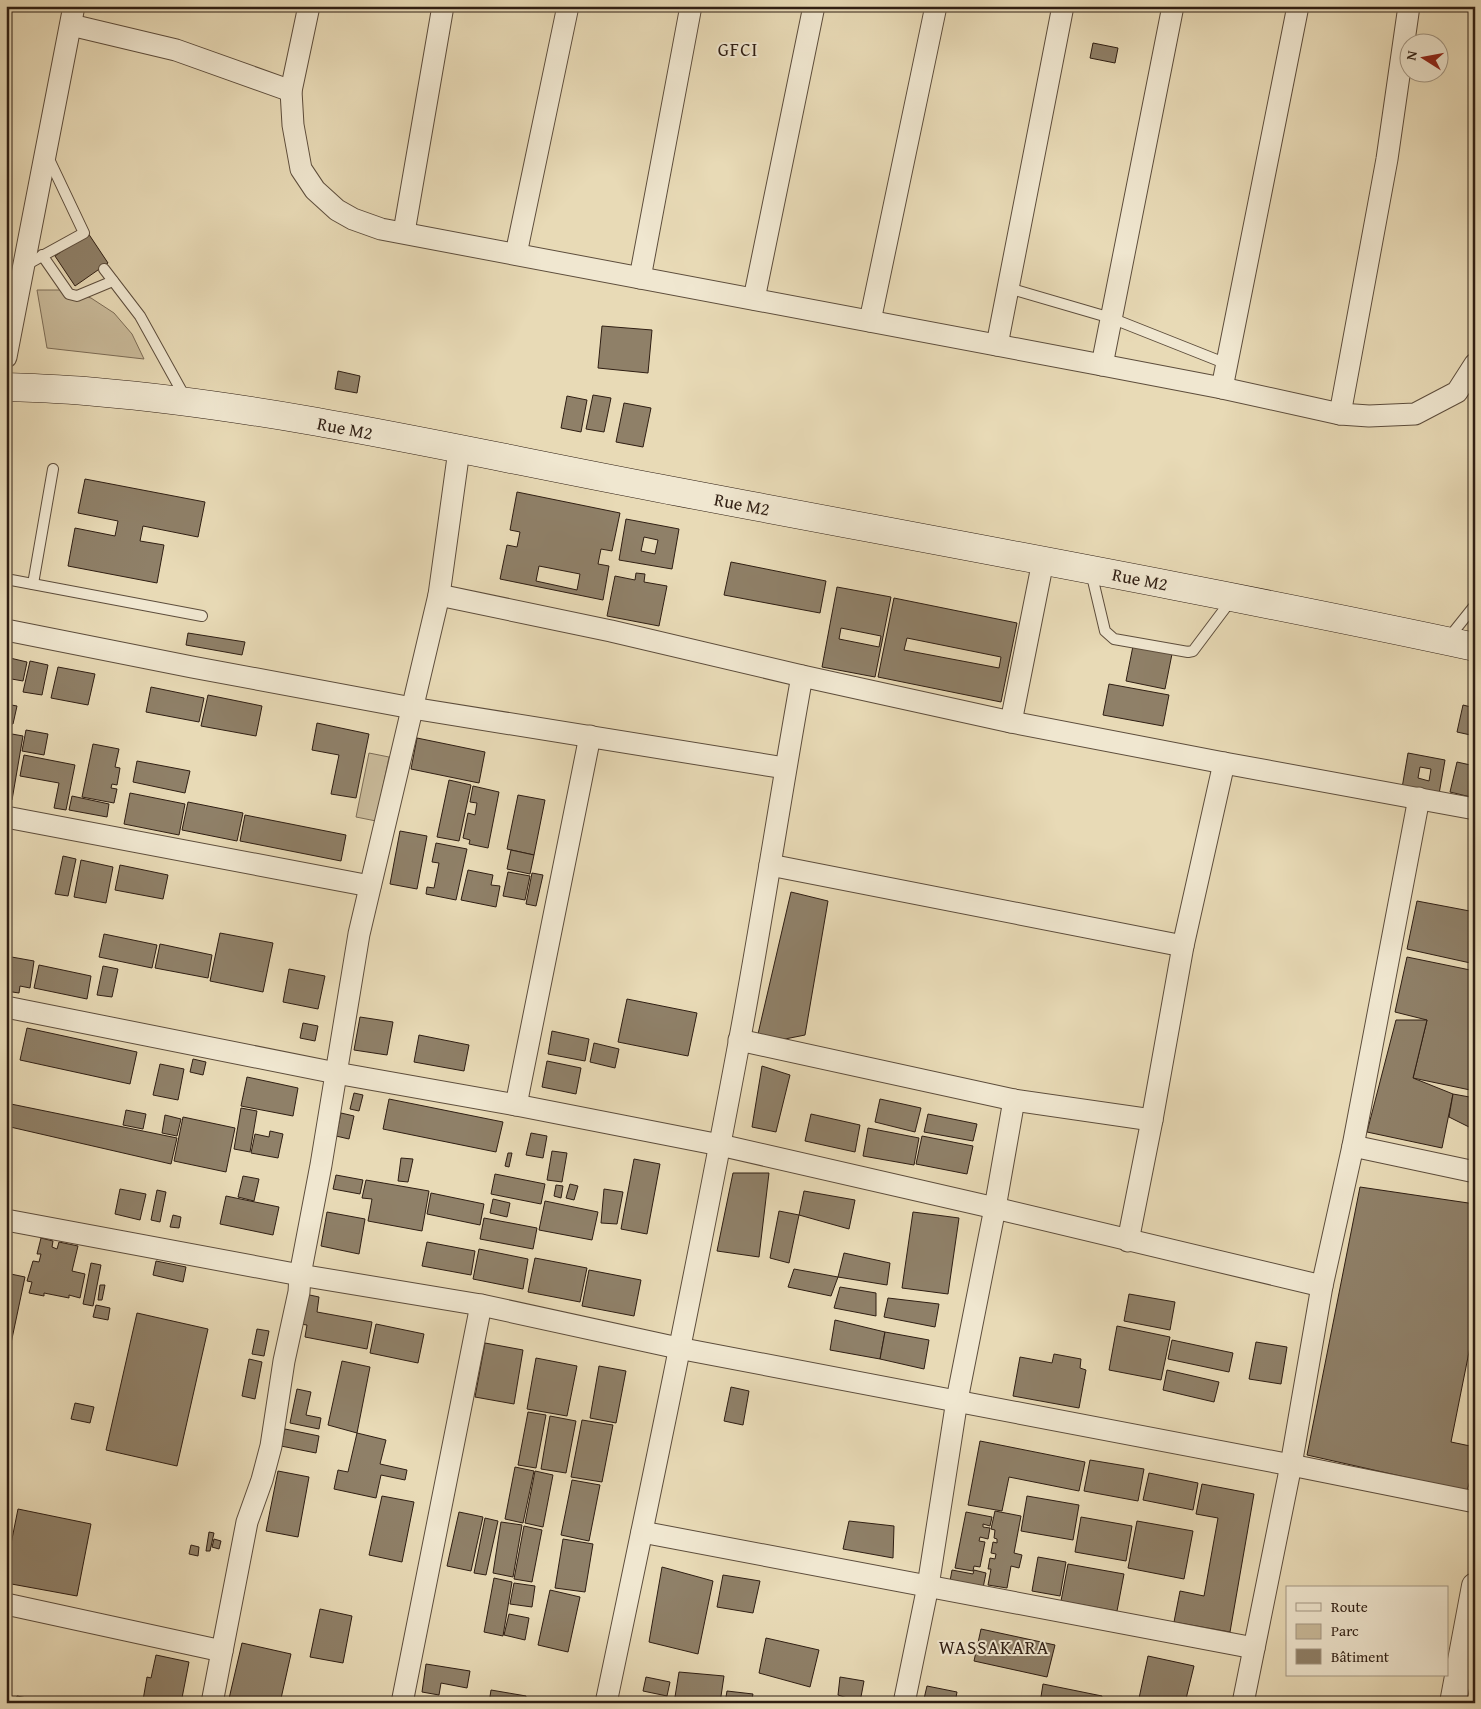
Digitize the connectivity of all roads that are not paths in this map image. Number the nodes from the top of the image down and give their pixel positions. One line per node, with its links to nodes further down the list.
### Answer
1 (309, 6): 12 (street)
2 (443, 6): 14 (street)
3 (568, 6): 15 (street)
4 (691, 6): 19 (street)
5 (814, 6): 22 (street)
6 (936, 6): 24 (street)
7 (1062, 6): 21 (street)
8 (1173, 6): 23 (street)
9 (1298, 6): 27 (street)
10 (1409, 6): 33 (street)
11 (73, 15): 12 (street); 13 (street)
12 (291, 91): 14 (street)
13 (46, 151): 16 (lane); 17 (street)
14 (404, 232): 15 (street)
15 (516, 254): 19 (street)
16 (42, 255): 17 (lane); 20 (lane)
17 (23, 267): 26 (street)
18 (104, 269): 20 (lane)
19 (640, 278): 22 (street)
20 (113, 281): 32 (lane)
21 (1008, 288): 23 (lane); 25 (street)
22 (754, 299): 24 (street)
23 (1112, 318): 27 (lane); 29 (street)
24 (870, 321): 25 (street)
25 (997, 345): 29 (street)
26 (6, 357)
27 (1227, 364): 31 (street)
28 (1475, 364): 33 (street)
29 (1102, 365): 31 (street)
30 (6, 387): 32 (main road, Rue M2)
31 (1222, 388): 33 (street)
32 (187, 402): 34 (main road, Rue M2)
33 (1340, 414)
34 (459, 450): 36 (main road, Rue M2); 40 (street)
35 (53, 469): 39 (lane)
36 (1043, 561): 37 (main road, Rue M2); 49 (street)
37 (1090, 569): 41 (main road, Rue M2); 41 (lane)
38 (6, 579): 39 (lane)
39 (34, 584): 43 (lane)
40 (439, 595): 47 (street); 48 (street)
41 (1233, 597): 45 (main road, Rue M2)
42 (1475, 606): 45 (lane)
43 (202, 616)
44 (6, 630): 48 (street)
45 (1446, 641): 46 (main road, Rue M2)
46 (1475, 648)
47 (802, 676): 49 (street); 52 (street)
48 (412, 708): 50 (street); 57 (street)
49 (1011, 722): 51 (street)
50 (590, 736): 52 (street); 63 (street)
51 (1224, 763): 53 (street); 58 (street)
52 (785, 768): 56 (street)
53 (1419, 798): 54 (street); 66 (street)
54 (1475, 809)
55 (6, 817): 57 (street)
56 (770, 865): 58 (street); 60 (street)
57 (370, 886): 61 (street)
58 (1183, 946): 64 (street)
59 (6, 1007): 61 (street)
60 (740, 1040): 62 (street); 65 (street)
61 (336, 1073): 63 (street); 71 (street)
62 (1014, 1100): 64 (street); 68 (street)
63 (516, 1105): 65 (street)
64 (1152, 1120): 70 (street)
65 (720, 1144): 68 (street); 74 (street)
66 (1353, 1146): 67 (street); 72 (street)
67 (1475, 1172)
68 (995, 1208): 70 (street); 75 (street)
69 (6, 1220): 71 (street)
70 (1128, 1241): 72 (street)
71 (300, 1274): 73 (street); 83 (street)
72 (1322, 1286): 76 (street)
73 (481, 1305): 74 (street); 85 (street)
74 (678, 1348): 75 (street); 78 (street)
75 (957, 1400): 76 (street); 79 (street)
76 (1291, 1465): 77 (street); 82 (street)
77 (1475, 1502)
78 (642, 1532): 79 (street); 86 (street)
79 (928, 1586): 82 (street); 87 (street)
80 (1475, 1586): 89 (street)
81 (6, 1604): 83 (street)
82 (1254, 1648): 88 (street)
83 (222, 1651): 84 (street)
84 (212, 1703)
85 (402, 1703)
86 (606, 1703)
87 (904, 1703)
88 (1243, 1703)
89 (1453, 1703)

